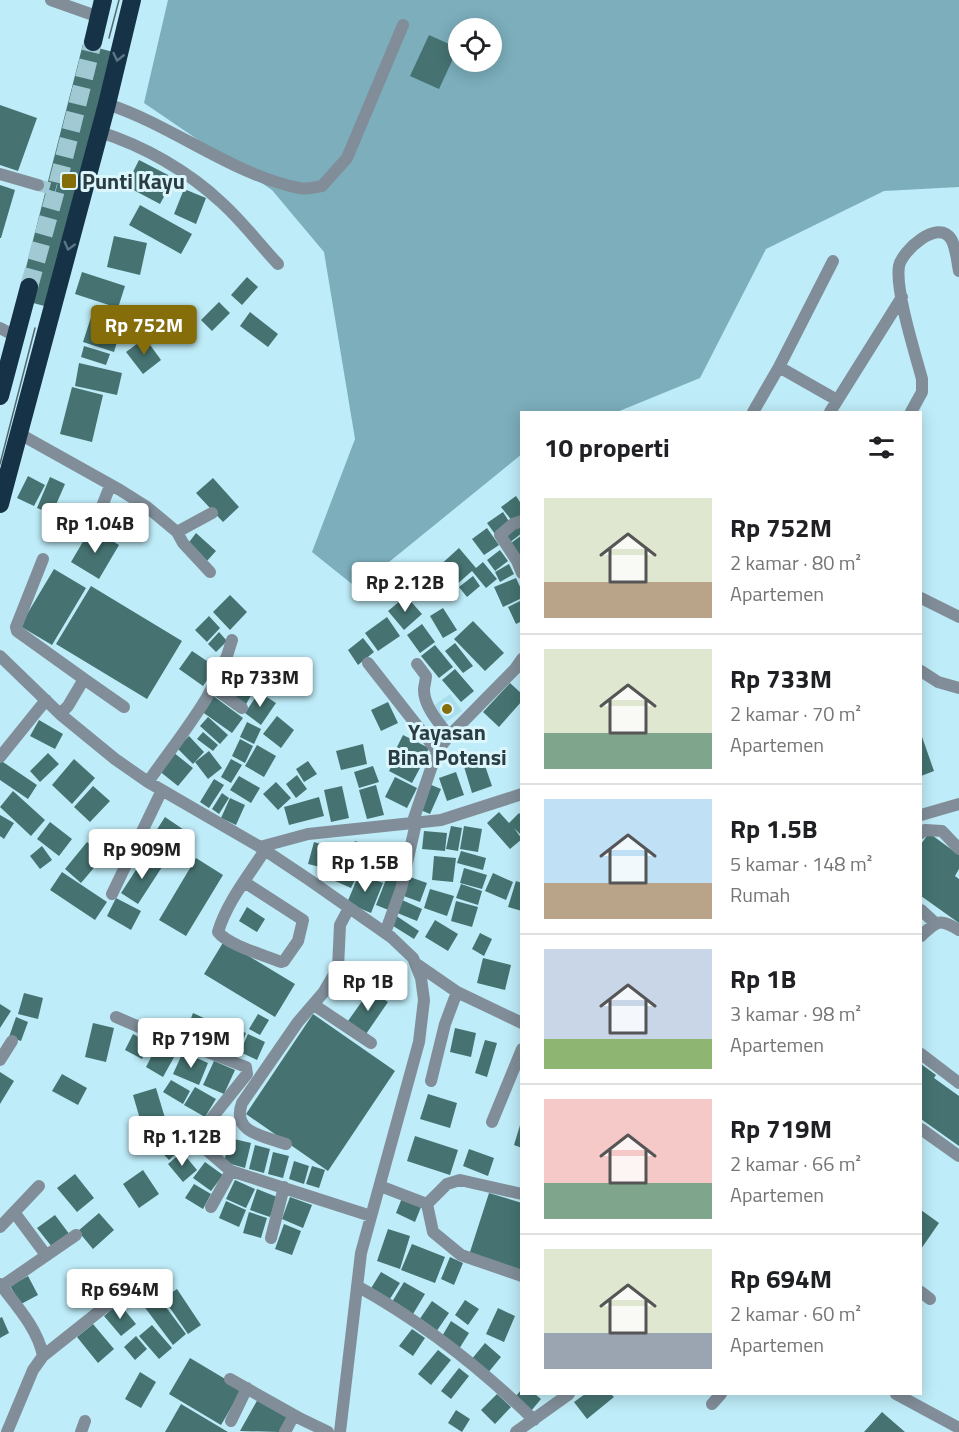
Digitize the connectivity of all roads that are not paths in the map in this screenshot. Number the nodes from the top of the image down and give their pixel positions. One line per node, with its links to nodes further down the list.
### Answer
1 (51, 0): 3 (street)
2 (132, 0): 6 (highway, one-way to 6)
3 (101, 9): 5 (highway)
4 (403, 25): 6 (street)
5 (93, 42)
6 (107, 104): 7 (highway)
7 (100, 132): 11 (street); 22 (highway, one-way to 22)
8 (0, 174): 9 (street)
9 (38, 185)
10 (833, 261): 16 (street)
11 (278, 264)
12 (959, 270): 14 (street)
13 (29, 287): 15 (highway)
14 (902, 297): 18 (street); 21 (street)
15 (7, 332): 17 (highway)
16 (779, 367): 18 (street); 19 (street)
17 (0, 396)
18 (837, 400): 20 (street)
19 (754, 411)
20 (831, 411)
21 (912, 411)
22 (18, 433): 23 (street); 24 (highway)
23 (110, 486): 27 (street); 28 (street)
24 (0, 504)
25 (212, 513): 28 (street)
26 (520, 522): 30 (street)
27 (95, 524)
28 (177, 532): 31 (street)
29 (43, 559): 40 (street)
30 (520, 564)
31 (210, 572)
32 (922, 598): 33 (street)
33 (959, 616)
34 (232, 640): 41 (street)
35 (0, 656): 43 (street)
36 (520, 662): 47 (street)
37 (368, 663): 48 (street)
38 (417, 664): 47 (street)
39 (922, 672): 42 (street)
40 (84, 679): 44 (street); 46 (street)
41 (214, 688): 45 (street); 50 (street)
42 (959, 688)
43 (46, 700): 46 (street); 49 (street)
44 (124, 707)
45 (242, 708)
46 (60, 714): 50 (street)
47 (449, 736): 48 (street)
48 (437, 751): 55 (street)
49 (0, 757)
50 (148, 782): 51 (street)
51 (162, 790): 57 (street); 60 (street)
52 (520, 795): 55 (street)
53 (959, 804): 54 (street)
54 (922, 816)
55 (414, 823): 57 (street); 65 (street)
56 (922, 832): 58 (street)
57 (263, 848): 59 (street); 61 (street)
58 (959, 849)
59 (244, 882): 59 (street)
60 (112, 894)
61 (349, 908): 65 (street); 69 (street)
62 (922, 911): 63 (street)
63 (935, 923): 64 (street); 66 (street)
64 (959, 930)
65 (385, 933): 67 (street)
66 (922, 935)
67 (415, 963): 68 (street); 85 (street)
68 (457, 992): 71 (street); 77 (street)
69 (315, 1005): 73 (street); 81 (street)
70 (116, 1017): 83 (street)
71 (520, 1022)
72 (12, 1041): 76 (street)
73 (371, 1043)
74 (520, 1054): 79 (street)
75 (922, 1055): 78 (street)
76 (0, 1060)
77 (431, 1081)
78 (959, 1083)
79 (492, 1122)
80 (922, 1130): 82 (street)
81 (286, 1144)
82 (959, 1156)
83 (231, 1171): 86 (street); 89 (street)
84 (39, 1186): 90 (street)
85 (380, 1186): 88 (street); 91 (street)
86 (284, 1187): 91 (street); 94 (street)
87 (520, 1194): 88 (street)
88 (427, 1204): 96 (street)
89 (211, 1207)
90 (14, 1212): 92 (street); 95 (street)
91 (371, 1216): 98 (street)
92 (0, 1227)
93 (76, 1235): 95 (street)
94 (271, 1238)
95 (46, 1255): 97 (street)
96 (520, 1275)
97 (1, 1285): 100 (street)
98 (357, 1286): 109 (street); 114 (street)
99 (116, 1298): 100 (street)
100 (43, 1356): 111 (street)
101 (230, 1379): 102 (street)
102 (247, 1388): 107 (street); 108 (street)
103 (568, 1395): 109 (street)
104 (720, 1395): 106 (street)
105 (898, 1395): 110 (street)
106 (712, 1404)
107 (294, 1415): 112 (street); 113 (street)
108 (231, 1421)
109 (525, 1428)
110 (959, 1428)
111 (7, 1432)
112 (285, 1432)
113 (328, 1432)
114 (340, 1432)

